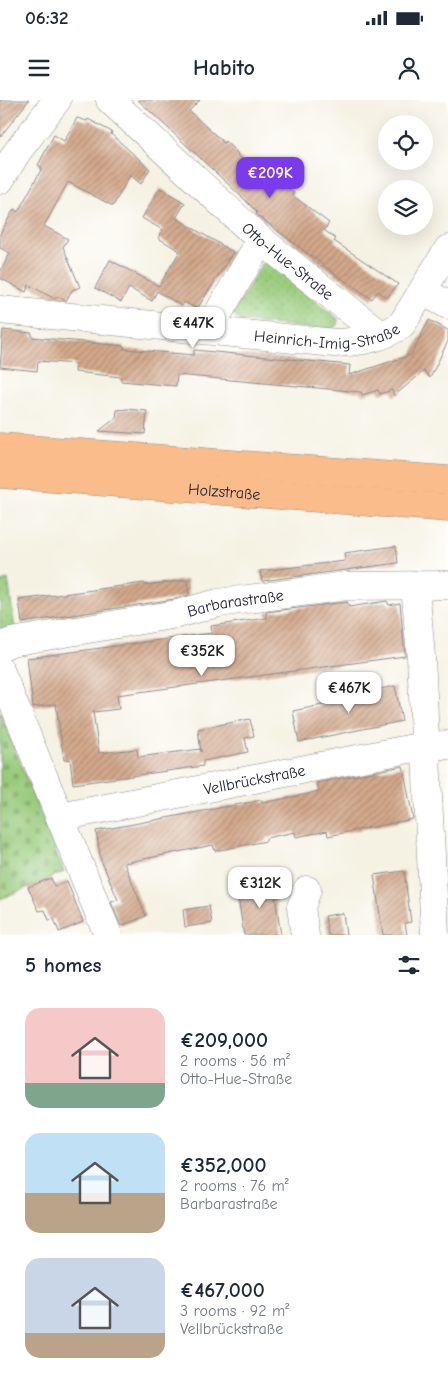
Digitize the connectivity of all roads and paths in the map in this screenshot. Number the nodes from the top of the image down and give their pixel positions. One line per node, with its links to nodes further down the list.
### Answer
1 (58, 100): 3 (street)
2 (110, 100): 4 (street, Otto-Hue-Straße)
3 (0, 177)
4 (261, 240): 9 (street); 10 (street, Otto-Hue-Straße)
5 (448, 249): 6 (street, Heinrich-Imig-Straße)
6 (424, 292): 7 (street); 10 (street, Heinrich-Imig-Straße)
7 (448, 305)
8 (0, 310): 9 (street, Heinrich-Imig-Straße)
9 (209, 330): 10 (street, Heinrich-Imig-Straße)
10 (381, 335)
11 (0, 447): 13 (main road, Holzstraße)
12 (0, 474): 14 (main road, Holzstraße)
13 (448, 480)
14 (448, 508)
15 (415, 585): 16 (street, Barbarastraße); 17 (street, Barbarastraße); 19 (street)
16 (448, 585)
17 (0, 647)
18 (0, 670): 20 (street)
19 (436, 746): 20 (street, Vellbrückstraße); 24 (street)
20 (60, 816): 22 (street)
21 (307, 890): 23 (street)
22 (108, 935)
23 (304, 935)
24 (435, 935)

